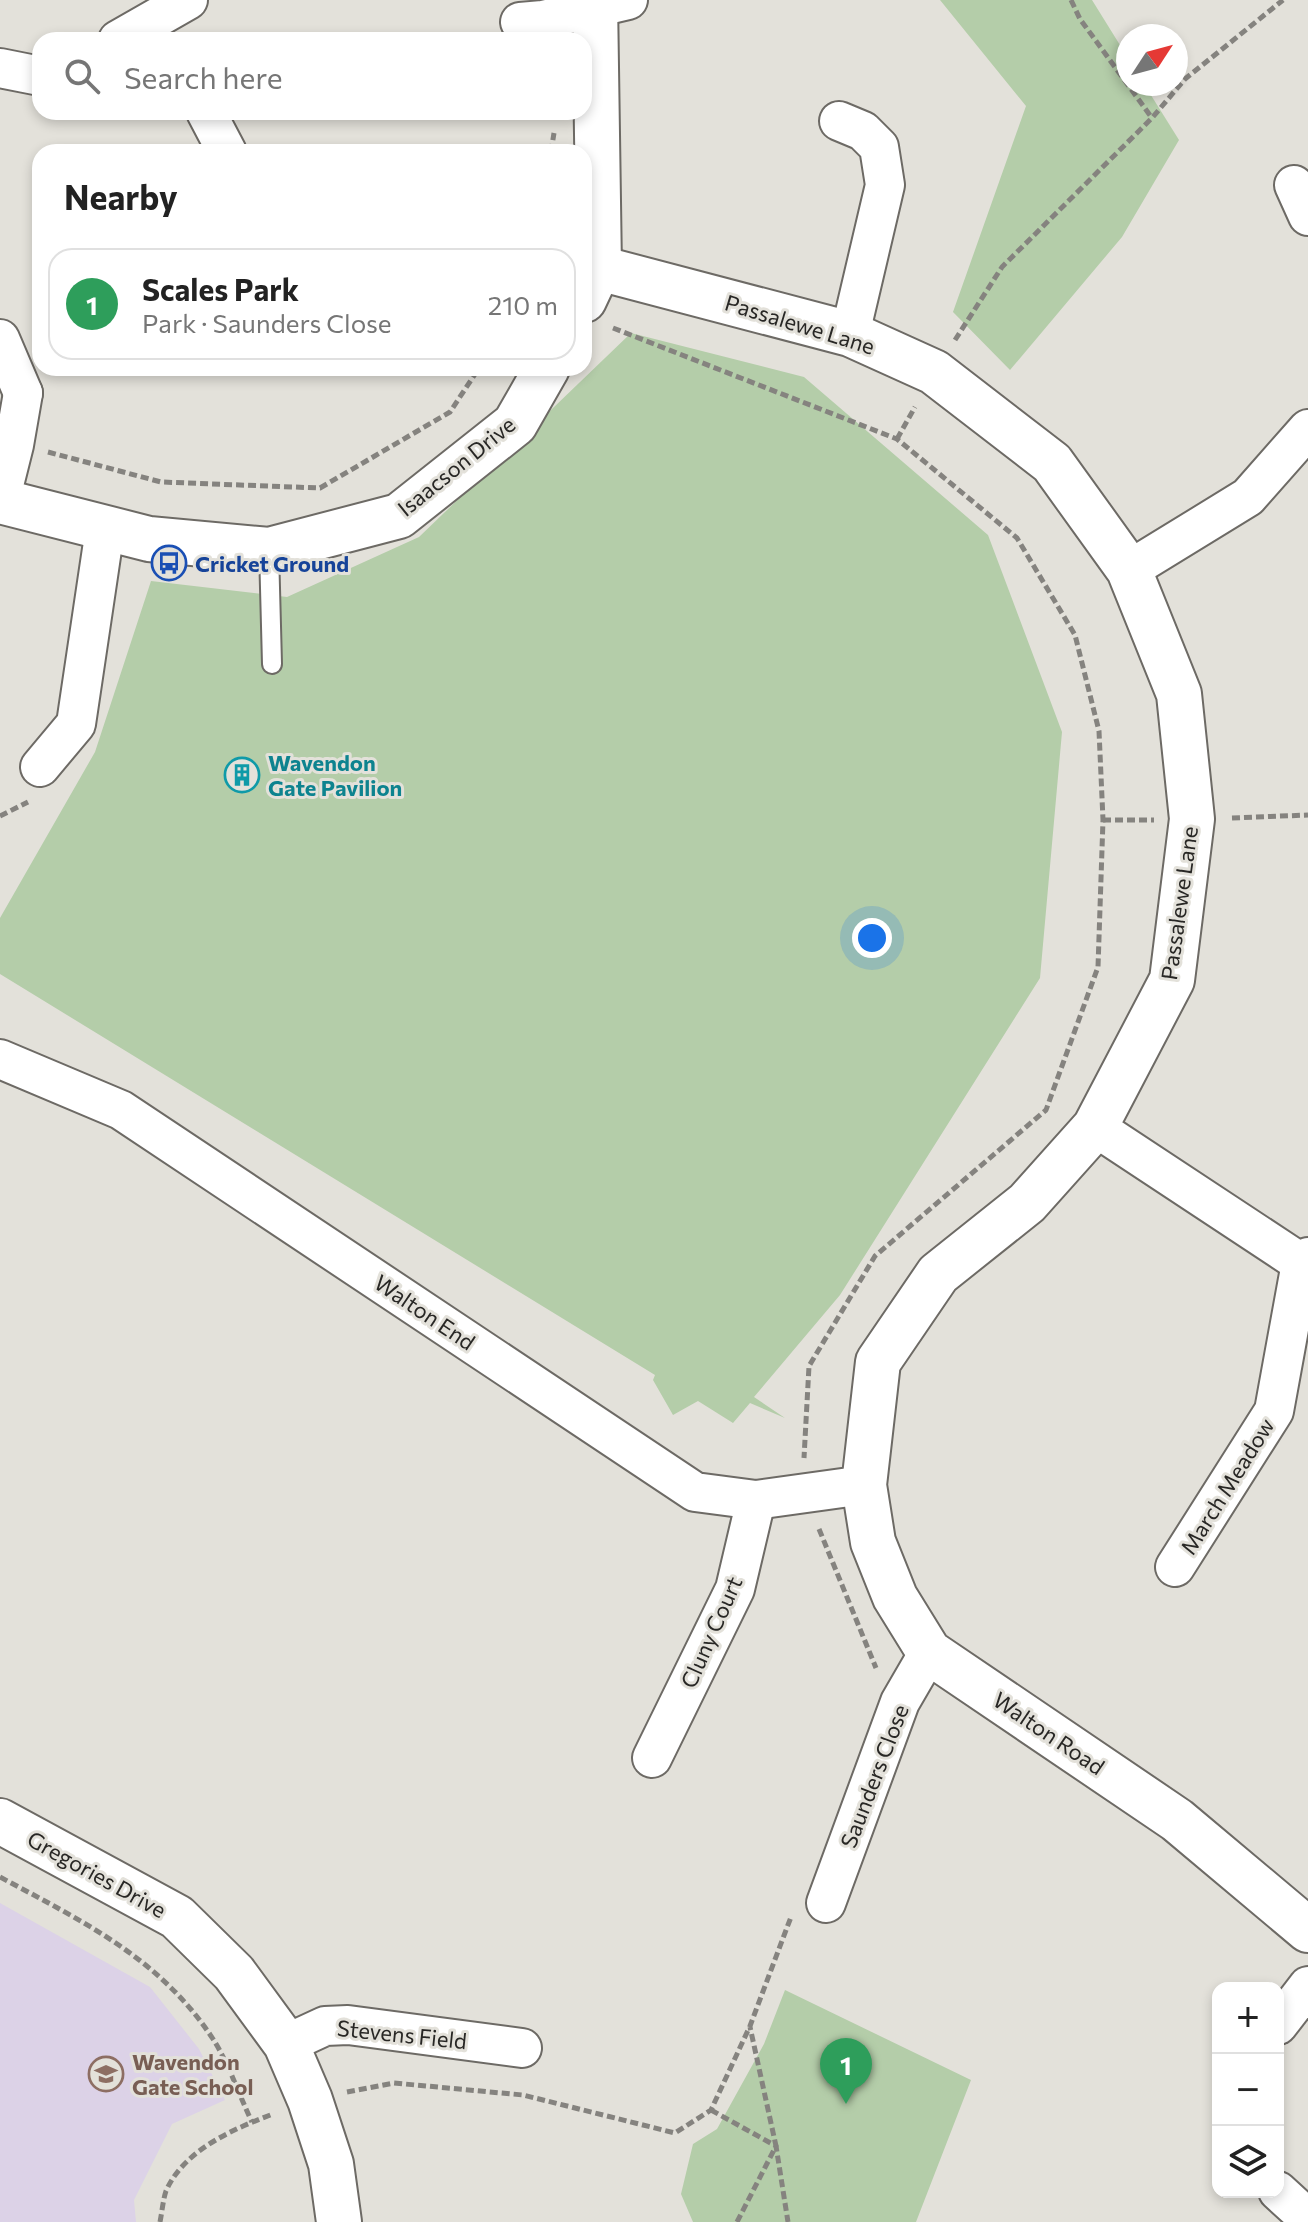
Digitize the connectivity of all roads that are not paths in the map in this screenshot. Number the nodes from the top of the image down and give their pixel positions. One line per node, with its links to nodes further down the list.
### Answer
1 (188, 0): 4 (street)
2 (606, 2): 3 (street); 10 (street)
3 (520, 22)
4 (162, 30)
5 (0, 68): 6 (street)
6 (32, 74)
7 (210, 120): 9 (street)
8 (839, 121): 11 (street)
9 (223, 144)
10 (598, 299): 11 (street, Passalewe Lane)
11 (850, 334): 19 (street, Passalewe Lane)
12 (0, 339): 14 (street)
13 (542, 376): 18 (street, Isaacson Drive)
14 (12, 390): 16 (street, Isaacson Drive)
15 (1308, 429): 19 (street)
16 (0, 501): 17 (street, Isaacson Drive)
17 (105, 529): 18 (street, Isaacson Drive); 21 (street)
18 (269, 550): 20 (lane)
19 (1129, 570): 23 (street, Passalewe Lane)
20 (272, 664)
21 (40, 767)
22 (0, 1059): 26 (street, Walton End)
23 (1095, 1127): 24 (street, March Meadow); 25 (street, Passalewe Lane)
24 (1304, 1260): 27 (street, March Meadow)
25 (864, 1485): 26 (street, Walton End); 28 (street, Walton Road)
26 (756, 1500): 29 (street, Cluny Court)
27 (1175, 1567)
28 (929, 1652): 31 (street, Saunders Close); 32 (street, Walton Road)
29 (652, 1758)
30 (0, 1821): 35 (street, Gregories Drive)
31 (810, 1907)
32 (1308, 1930)
33 (1308, 1986): 34 (street)
34 (1284, 2017)
35 (286, 2044): 36 (street, Stevens Field); 39 (street, Gregories Drive)
36 (522, 2048)
37 (1284, 2196): 38 (street)
38 (1308, 2215)
39 (339, 2222)

